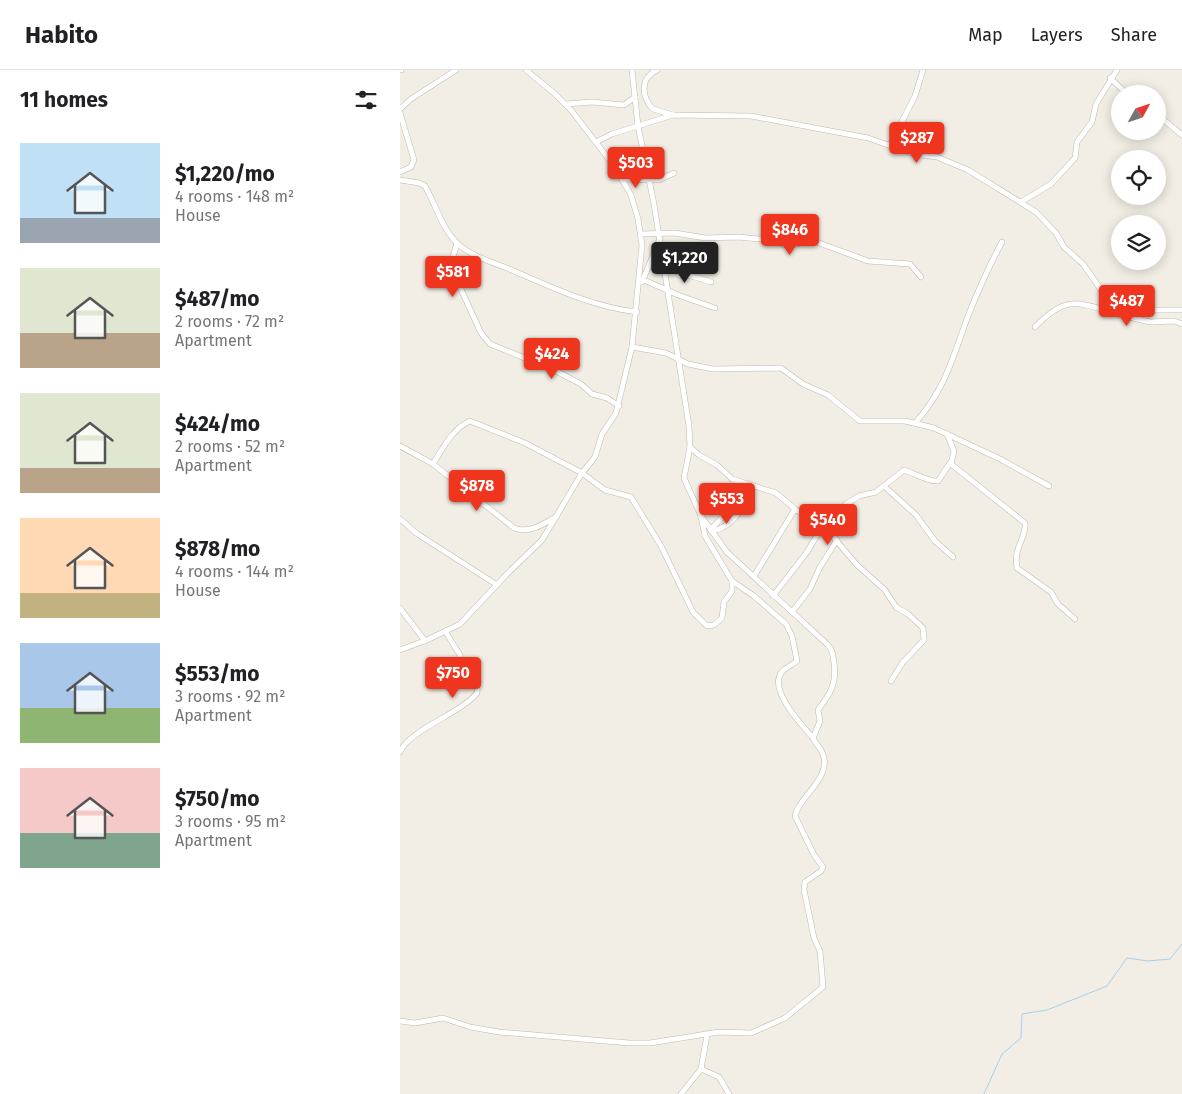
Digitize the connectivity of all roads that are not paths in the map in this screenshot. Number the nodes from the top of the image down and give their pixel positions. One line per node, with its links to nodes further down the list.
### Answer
1 (456, 70): 11 (street)
2 (526, 70): 10 (street)
3 (632, 70): 9 (street)
4 (657, 70): 13 (street)
5 (923, 70): 18 (street)
6 (1117, 70): 7 (street)
7 (1110, 78): 8 (street); 24 (street)
8 (1117, 85)
9 (635, 97): 10 (street); 15 (street)
10 (566, 104): 17 (street)
11 (400, 109)
12 (400, 113): 19 (street)
13 (674, 115): 15 (street); 18 (street)
14 (1166, 122): 16 (street)
15 (638, 126): 17 (street); 23 (street)
16 (1182, 136)
17 (596, 142): 21 (street)
18 (890, 145): 24 (street)
19 (400, 172)
20 (674, 173): 23 (street)
21 (623, 179): 23 (street); 25 (street)
22 (400, 180): 28 (street)
23 (650, 181): 26 (street)
24 (1021, 202): 35 (street)
25 (642, 234): 26 (street); 34 (street)
26 (659, 236): 29 (street); 30 (street); 31 (street)
27 (1002, 242): 45 (street)
28 (457, 244): 39 (street); 44 (street)
29 (665, 268): 32 (street); 33 (street)
30 (921, 277)
31 (644, 280): 33 (street); 34 (street)
32 (711, 282)
33 (668, 291): 36 (street); 43 (street)
34 (638, 292): 39 (street)
35 (1104, 294): 37 (street); 38 (street)
36 (715, 308)
37 (1182, 310)
38 (1108, 311): 40 (street); 41 (street)
39 (637, 312): 42 (street)
40 (1182, 324)
41 (1035, 327)
42 (632, 347): 43 (street); 44 (street)
43 (677, 359): 45 (street); 48 (street)
44 (619, 406): 51 (street)
45 (914, 422): 46 (street)
46 (947, 434): 49 (street); 54 (street)
47 (400, 446): 50 (street)
48 (690, 447): 52 (street); 58 (street)
49 (950, 463): 53 (street); 71 (street)
50 (433, 464): 51 (street); 57 (street)
51 (582, 473): 57 (street); 66 (street)
52 (754, 486): 56 (street); 61 (street)
53 (884, 486): 62 (street); 64 (street)
54 (1049, 486)
55 (730, 509): 61 (street)
56 (795, 510): 60 (street); 65 (street)
57 (559, 515): 67 (street)
58 (701, 516): 61 (street); 66 (street)
59 (400, 519): 67 (street)
60 (822, 527): 62 (street); 68 (street)
61 (711, 530): 65 (street)
62 (829, 532): 63 (street)
63 (837, 540): 70 (street); 75 (street)
64 (953, 557)
65 (754, 576): 68 (street)
66 (732, 581): 76 (street)
67 (497, 585): 72 (street)
68 (773, 596): 70 (street)
69 (400, 608): 73 (street)
70 (792, 612): 76 (street)
71 (1075, 619)
72 (445, 631): 73 (street); 77 (street)
73 (425, 641): 74 (street)
74 (400, 650)
75 (891, 680)
76 (813, 738): 79 (street)
77 (400, 752)
78 (400, 1021): 79 (street)
79 (708, 1035): 80 (street)
80 (701, 1069): 81 (street); 82 (street)
81 (681, 1094)
82 (729, 1094)

